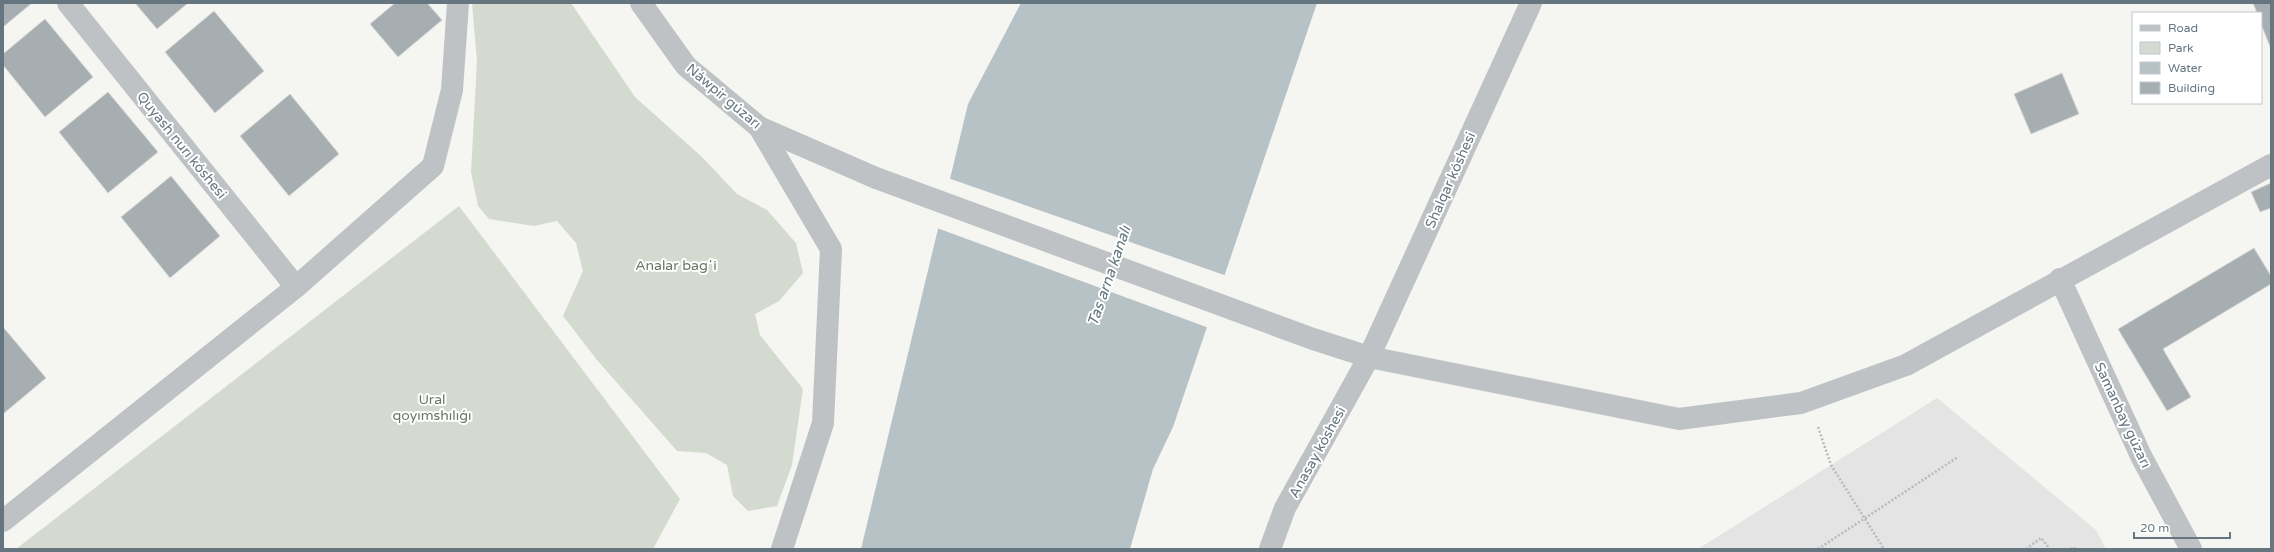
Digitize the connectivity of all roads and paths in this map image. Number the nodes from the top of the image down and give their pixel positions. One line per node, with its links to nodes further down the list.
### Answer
1 (68, 3): 8 (street, Quyash nurı kóshesi)
2 (458, 3): 8 (street)
3 (641, 3): 5 (street, Náwpir gúzarı)
4 (1531, 3): 9 (street, Shalqar kóshesi)
5 (759, 127): 9 (street, Náwpir gúzarı); 14 (street)
6 (2271, 165): 7 (street, Náwpir gúzarı)
7 (2060, 279): 9 (street, Náwpir gúzarı); 22 (street, Samanbay gúzarı)
8 (296, 287): 13 (street)
9 (1370, 357): 15 (street, Anasay kóshesi)
10 (1817, 425): 12 (path)
11 (1958, 457): 12 (path)
12 (1865, 518): 16 (path); 17 (path)
13 (3, 520)
14 (782, 549)
15 (1270, 549)
16 (1818, 549)
17 (1884, 549)
18 (2026, 549): 19 (path)
19 (2050, 549)
20 (2071, 549): 21 (path)
21 (2075, 549)
22 (2191, 549)

